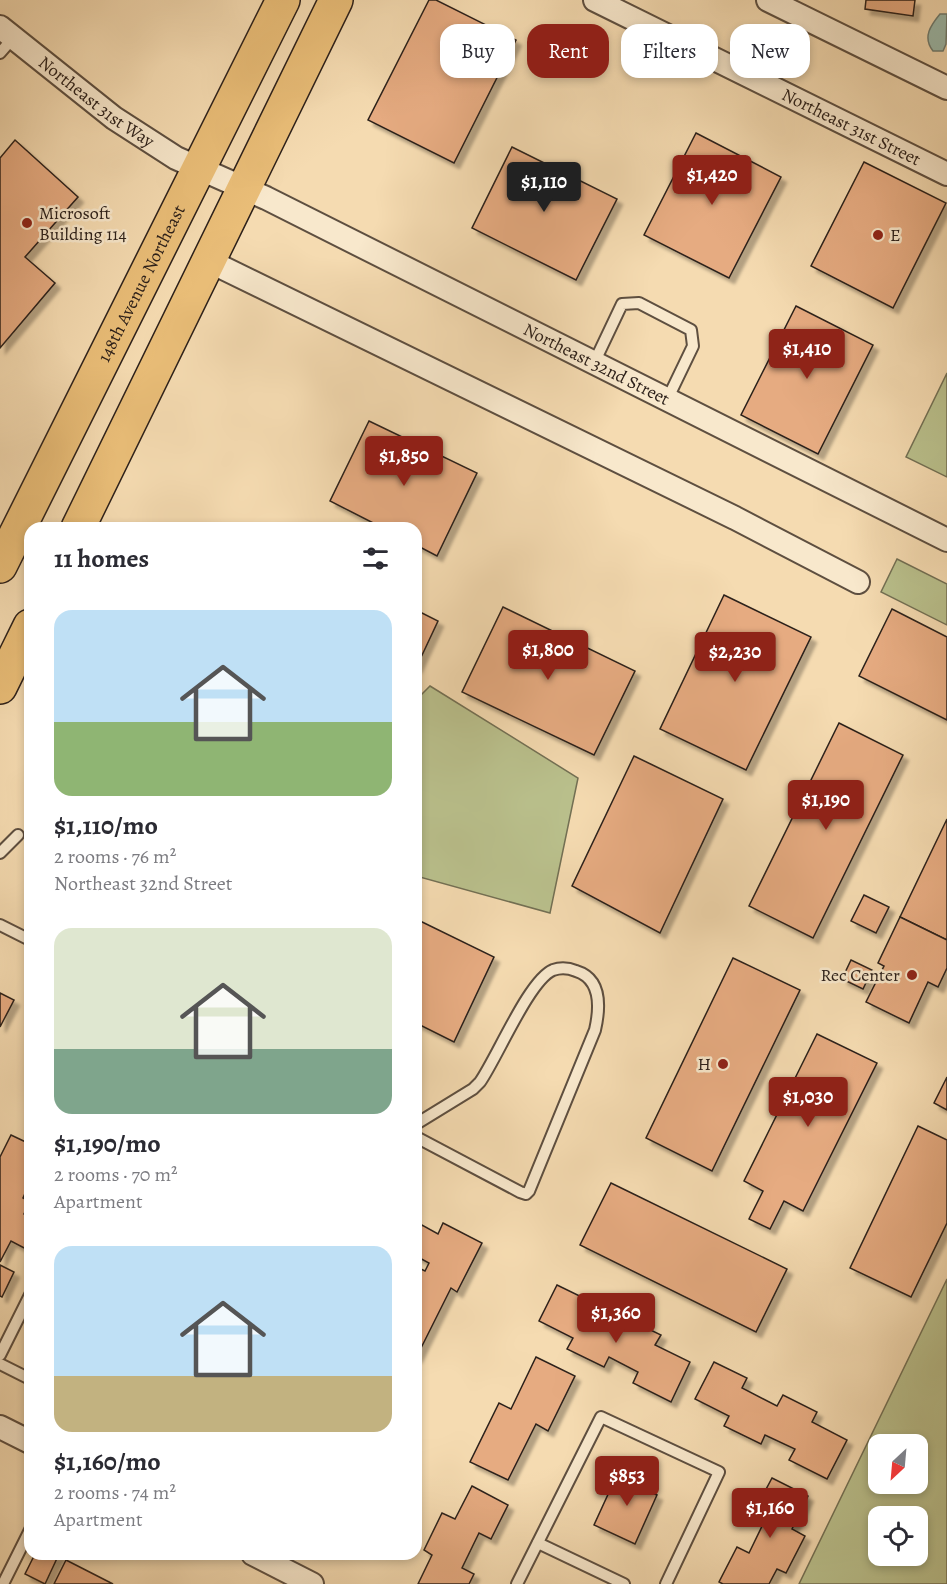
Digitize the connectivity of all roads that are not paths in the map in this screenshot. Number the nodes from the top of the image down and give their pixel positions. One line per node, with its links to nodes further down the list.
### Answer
1 (283, 0): 7 (main road, 148th Avenue Northeast)
2 (336, 0): 9 (main road)
3 (595, 0): 8 (street, Northeast 31st Street)
4 (768, 0): 6 (street)
5 (4, 40): 7 (street, Northeast 31st Way)
6 (947, 88)
7 (197, 168): 9 (street, Northeast 31st Way); 15 (main road, 148th Avenue Northeast)
8 (947, 174)
9 (245, 188): 10 (main road); 11 (street, Northeast 32nd Street)
10 (209, 261): 13 (main road); 16 (street)
11 (594, 363): 12 (street, Northeast 32nd Street); 12 (lane)
12 (668, 400): 14 (street, Northeast 32nd Street)
13 (81, 522)
14 (947, 540)
15 (0, 566)
16 (858, 582)
17 (24, 638): 18 (main road)
18 (0, 687)
19 (18, 835): 20 (lane)
20 (0, 853)
21 (0, 925): 22 (lane)
22 (24, 937)
23 (422, 1120): 24 (lane)
24 (422, 1140)
25 (24, 1307): 26 (lane)
26 (0, 1355)
27 (0, 1364): 28 (lane)
28 (24, 1376)
29 (0, 1427): 30 (street)
30 (24, 1439)
31 (24, 1542): 34 (lane)
32 (538, 1543): 36 (lane); 37 (lane); 38 (lane)
33 (265, 1560): 35 (street)
34 (3, 1584)
35 (312, 1584)
36 (518, 1584)
37 (624, 1584)
38 (666, 1584)

